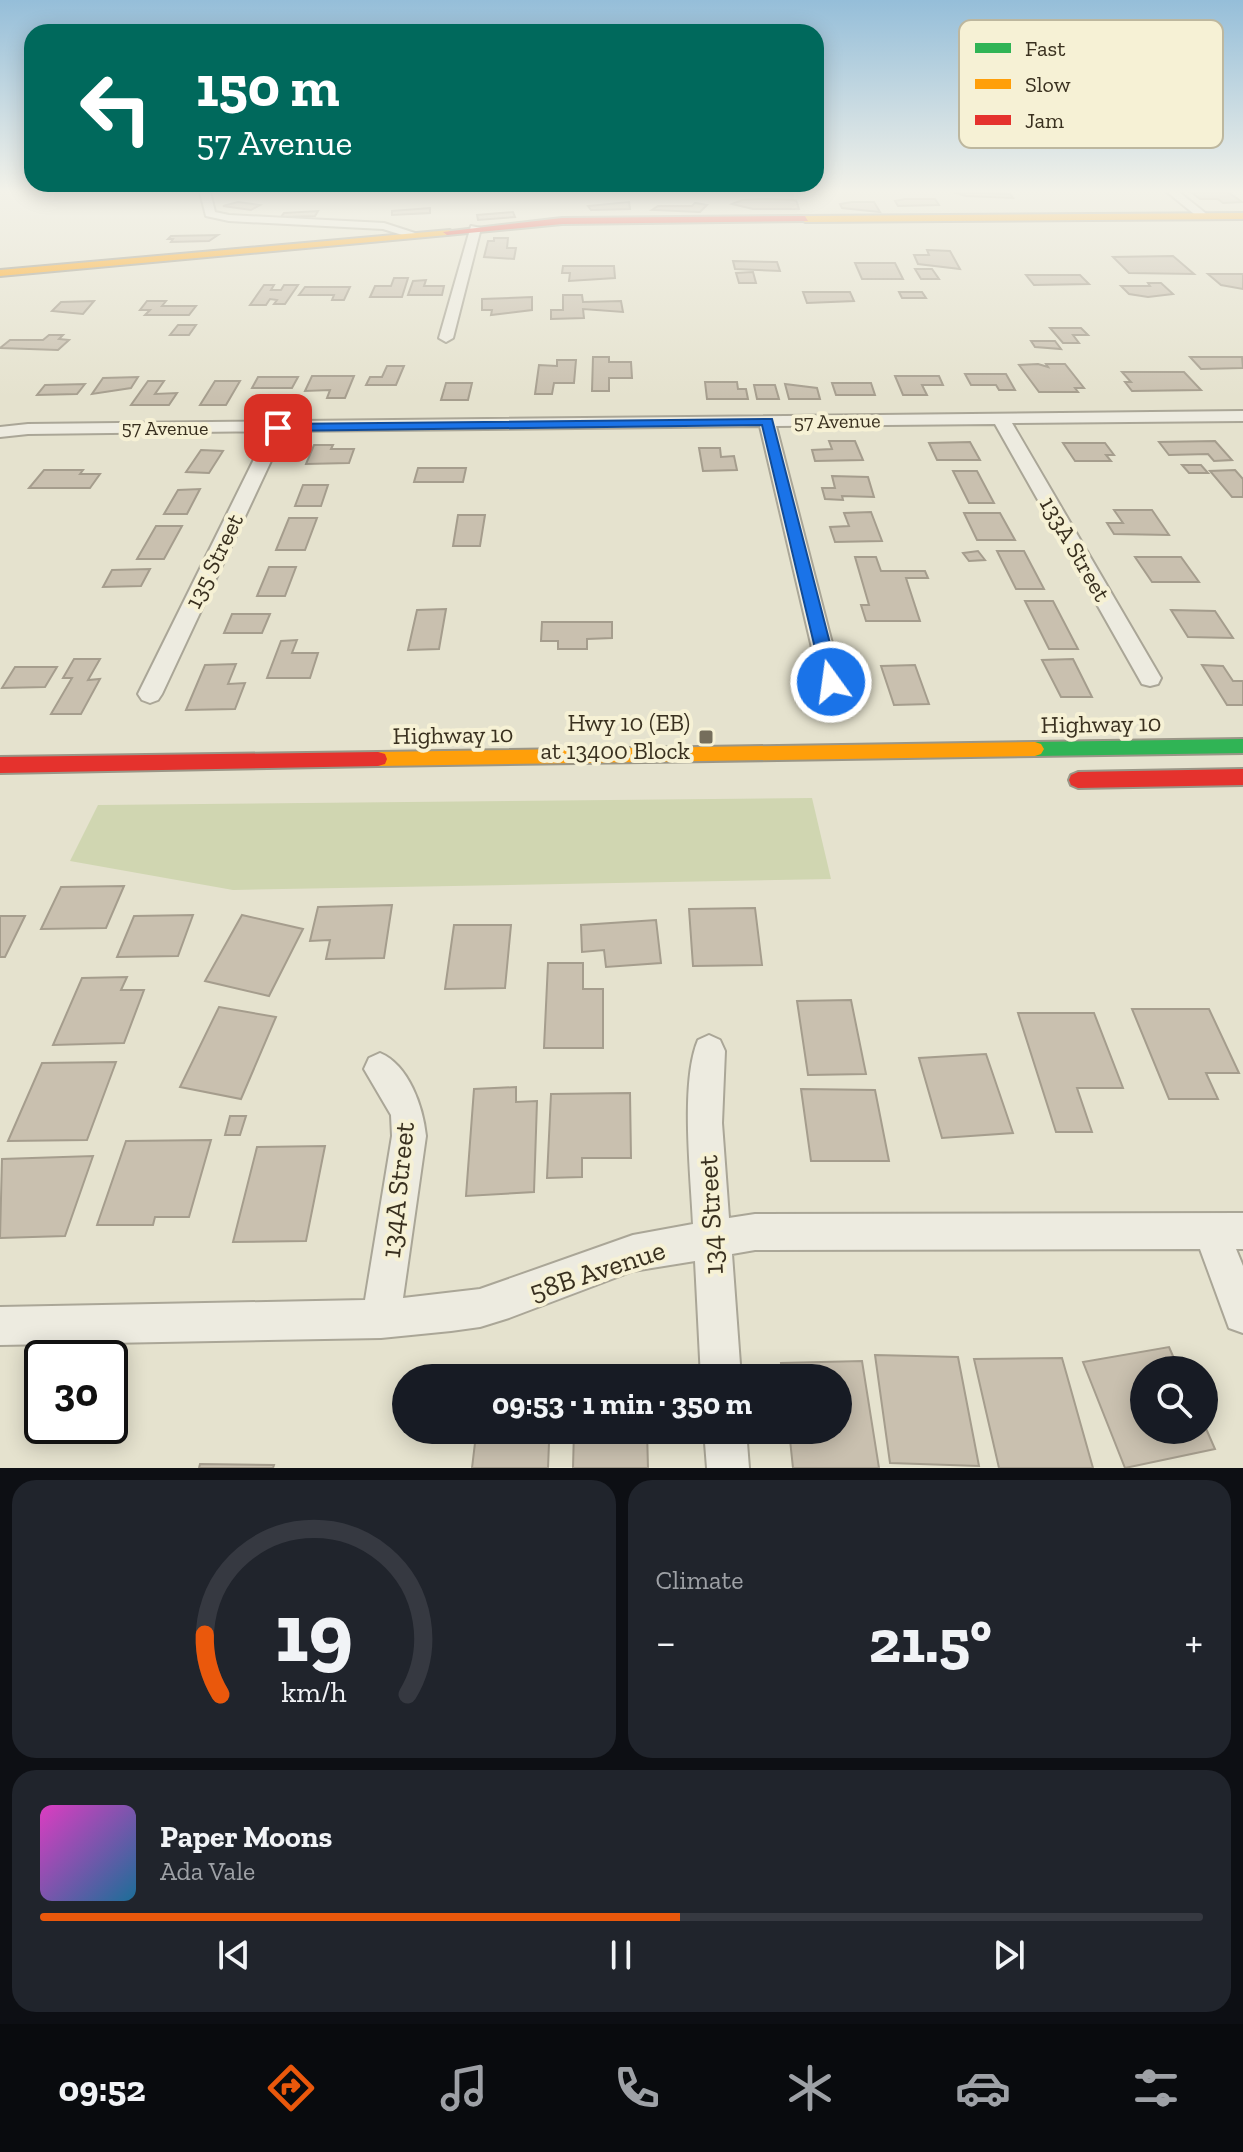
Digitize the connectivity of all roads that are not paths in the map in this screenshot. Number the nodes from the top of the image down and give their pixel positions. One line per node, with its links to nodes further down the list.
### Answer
1 (132, 261): 3 (main road)
2 (466, 261): 4 (street)
3 (0, 273)
4 (446, 338)
5 (1241, 418): 6 (street, 57 Avenue)
6 (1001, 419): 7 (street, 57 Avenue); 10 (street, 133A Street)
7 (767, 421): 8 (street, 57 Avenue); 11 (street)
8 (278, 428): 9 (street, 57 Avenue); 12 (street, 135 Street)
9 (0, 432)
10 (1150, 678)
11 (831, 682)
12 (150, 694)
13 (1243, 746): 14 (main road, Highway 10)
14 (0, 765)
15 (1243, 777): 16 (main road)
16 (1053, 780)
17 (709, 1051): 20 (street, 134 Street)
18 (380, 1069): 22 (street, 134A Street)
19 (1227, 1231): 20 (street, 58B Avenue); 21 (street)
20 (710, 1238): 22 (street, 58B Avenue); 24 (street, 134 Street)
21 (1243, 1314)
22 (381, 1319): 23 (street, 58B Avenue)
23 (0, 1326)
24 (720, 1364)
25 (726, 1444): 26 (street)
26 (728, 1468)

